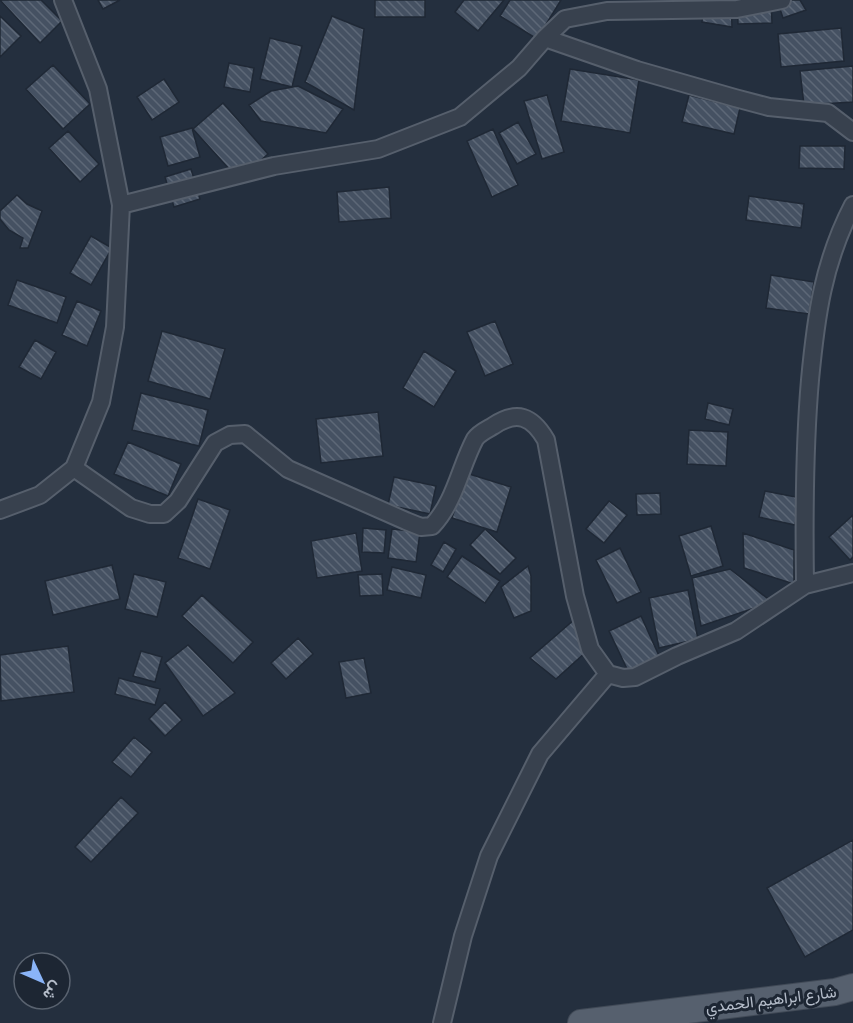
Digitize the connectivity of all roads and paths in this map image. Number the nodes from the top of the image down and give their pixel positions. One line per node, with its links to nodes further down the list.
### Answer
1 (63, 0): 6 (street)
2 (782, 0): 3 (street)
3 (545, 38): 4 (street); 6 (street)
4 (853, 132)
5 (853, 205): 10 (street)
6 (121, 206): 7 (street)
7 (74, 468): 8 (street); 11 (street)
8 (0, 510)
9 (853, 573): 10 (street)
10 (805, 585): 11 (street)
11 (608, 674): 14 (street)
12 (853, 987): 13 (main road, شارع ابراهيم الحمدي)
13 (593, 1022)
14 (442, 1023)

